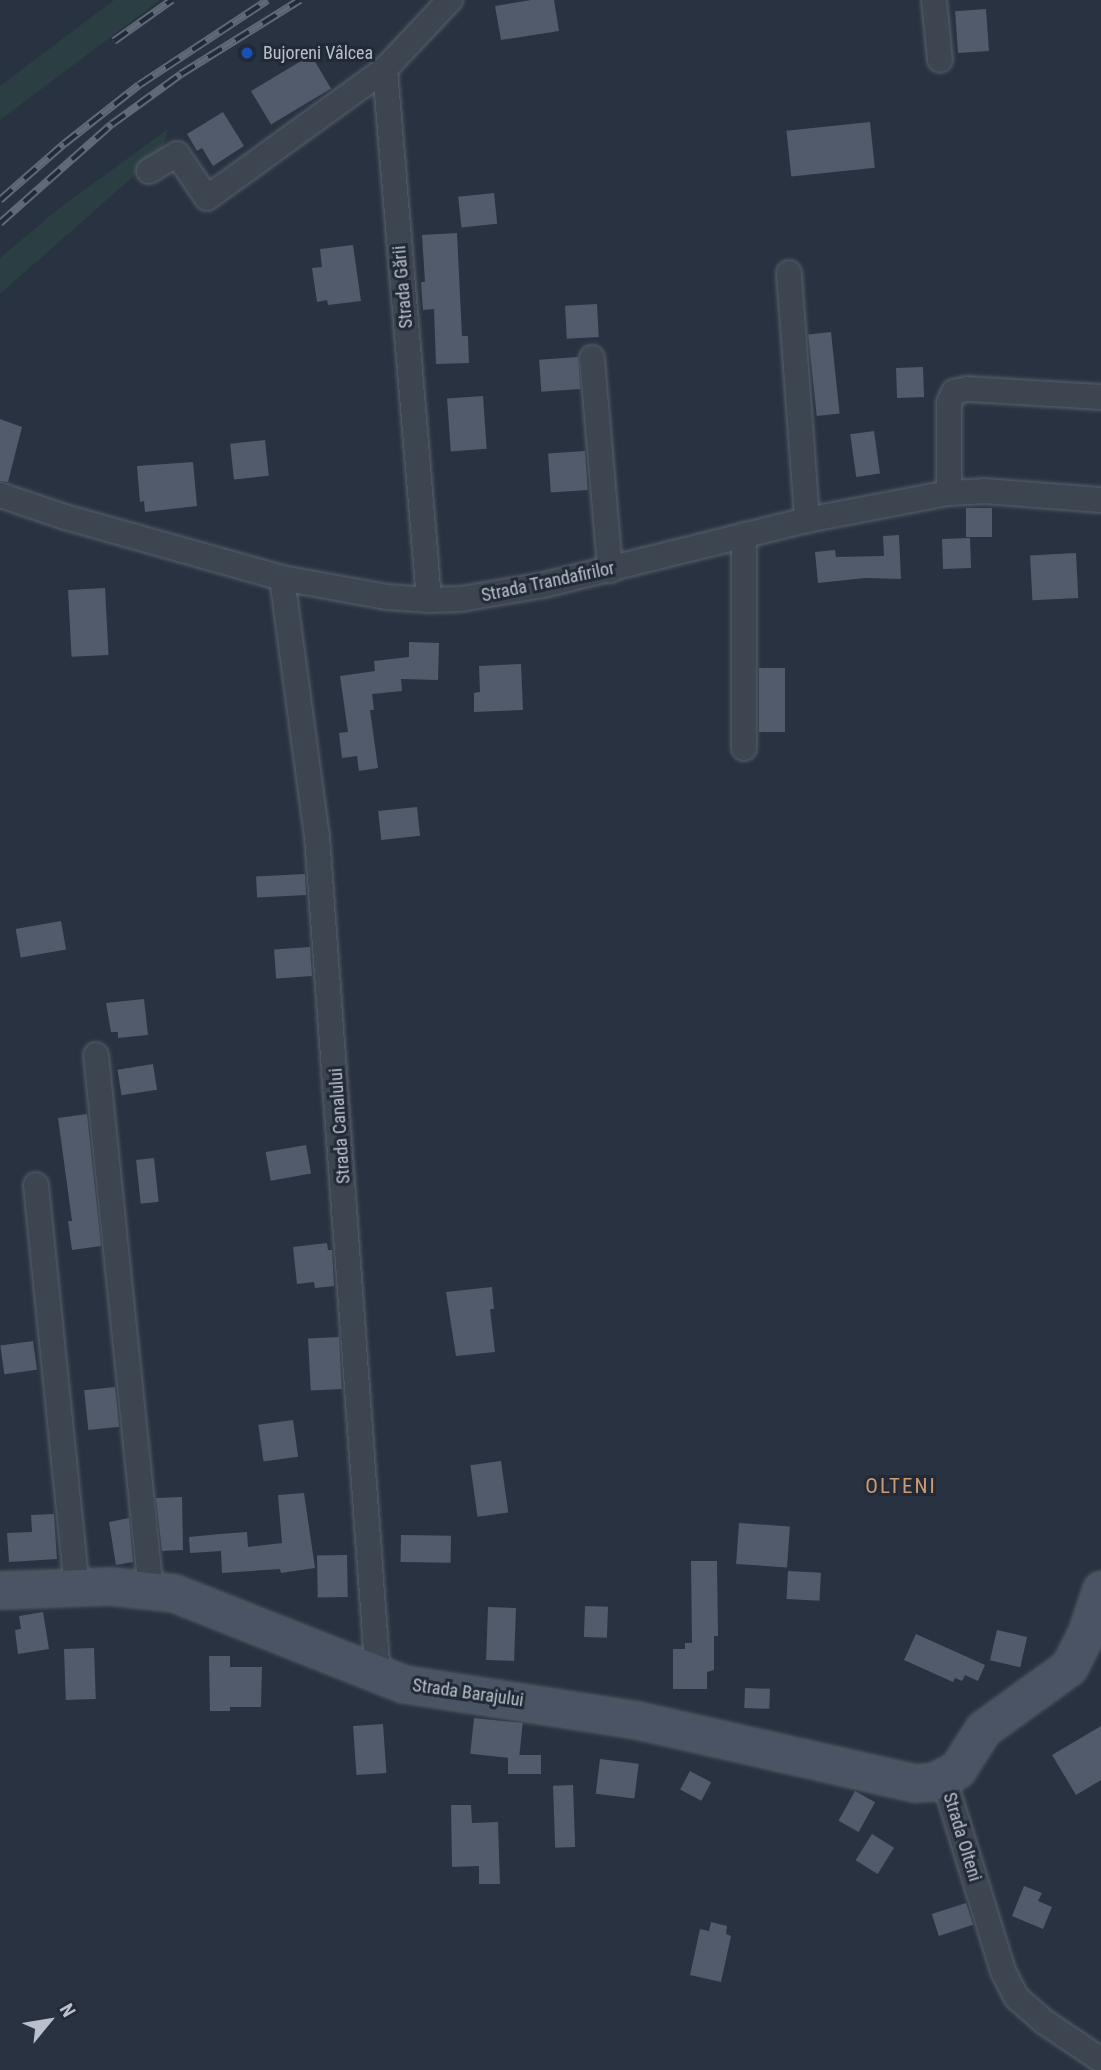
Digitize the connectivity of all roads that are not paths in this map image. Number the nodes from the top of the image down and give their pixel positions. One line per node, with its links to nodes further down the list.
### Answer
1 (450, 0): 4 (street)
2 (934, 0): 3 (street)
3 (940, 60)
4 (385, 69): 5 (street); 16 (street, Strada Gării)
5 (149, 171)
6 (789, 272): 12 (street)
7 (592, 358): 14 (street)
8 (1101, 397): 9 (street)
9 (949, 493): 11 (street, Strada Trandafirilor); 12 (street, Strada Trandafirilor)
10 (0, 495): 15 (street, Strada Trandafirilor)
11 (1101, 500)
12 (807, 520): 13 (street, Strada Trandafirilor)
13 (744, 535): 14 (street, Strada Trandafirilor); 17 (street)
14 (610, 570): 16 (street, Strada Trandafirilor)
15 (282, 578): 16 (street, Strada Trandafirilor); 24 (street, Strada Canalului)
16 (429, 600)
17 (744, 748)
18 (96, 1055): 23 (street)
19 (36, 1185): 20 (street)
20 (77, 1586): 22 (street, Strada Barajului); 23 (street, Strada Barajului)
21 (1101, 1589): 25 (street, Strada Olteni)
22 (0, 1590)
23 (150, 1591): 24 (street, Strada Barajului)
24 (378, 1676): 25 (street, Strada Barajului)
25 (944, 1779): 26 (street, Strada Olteni)
26 (1101, 2060)

